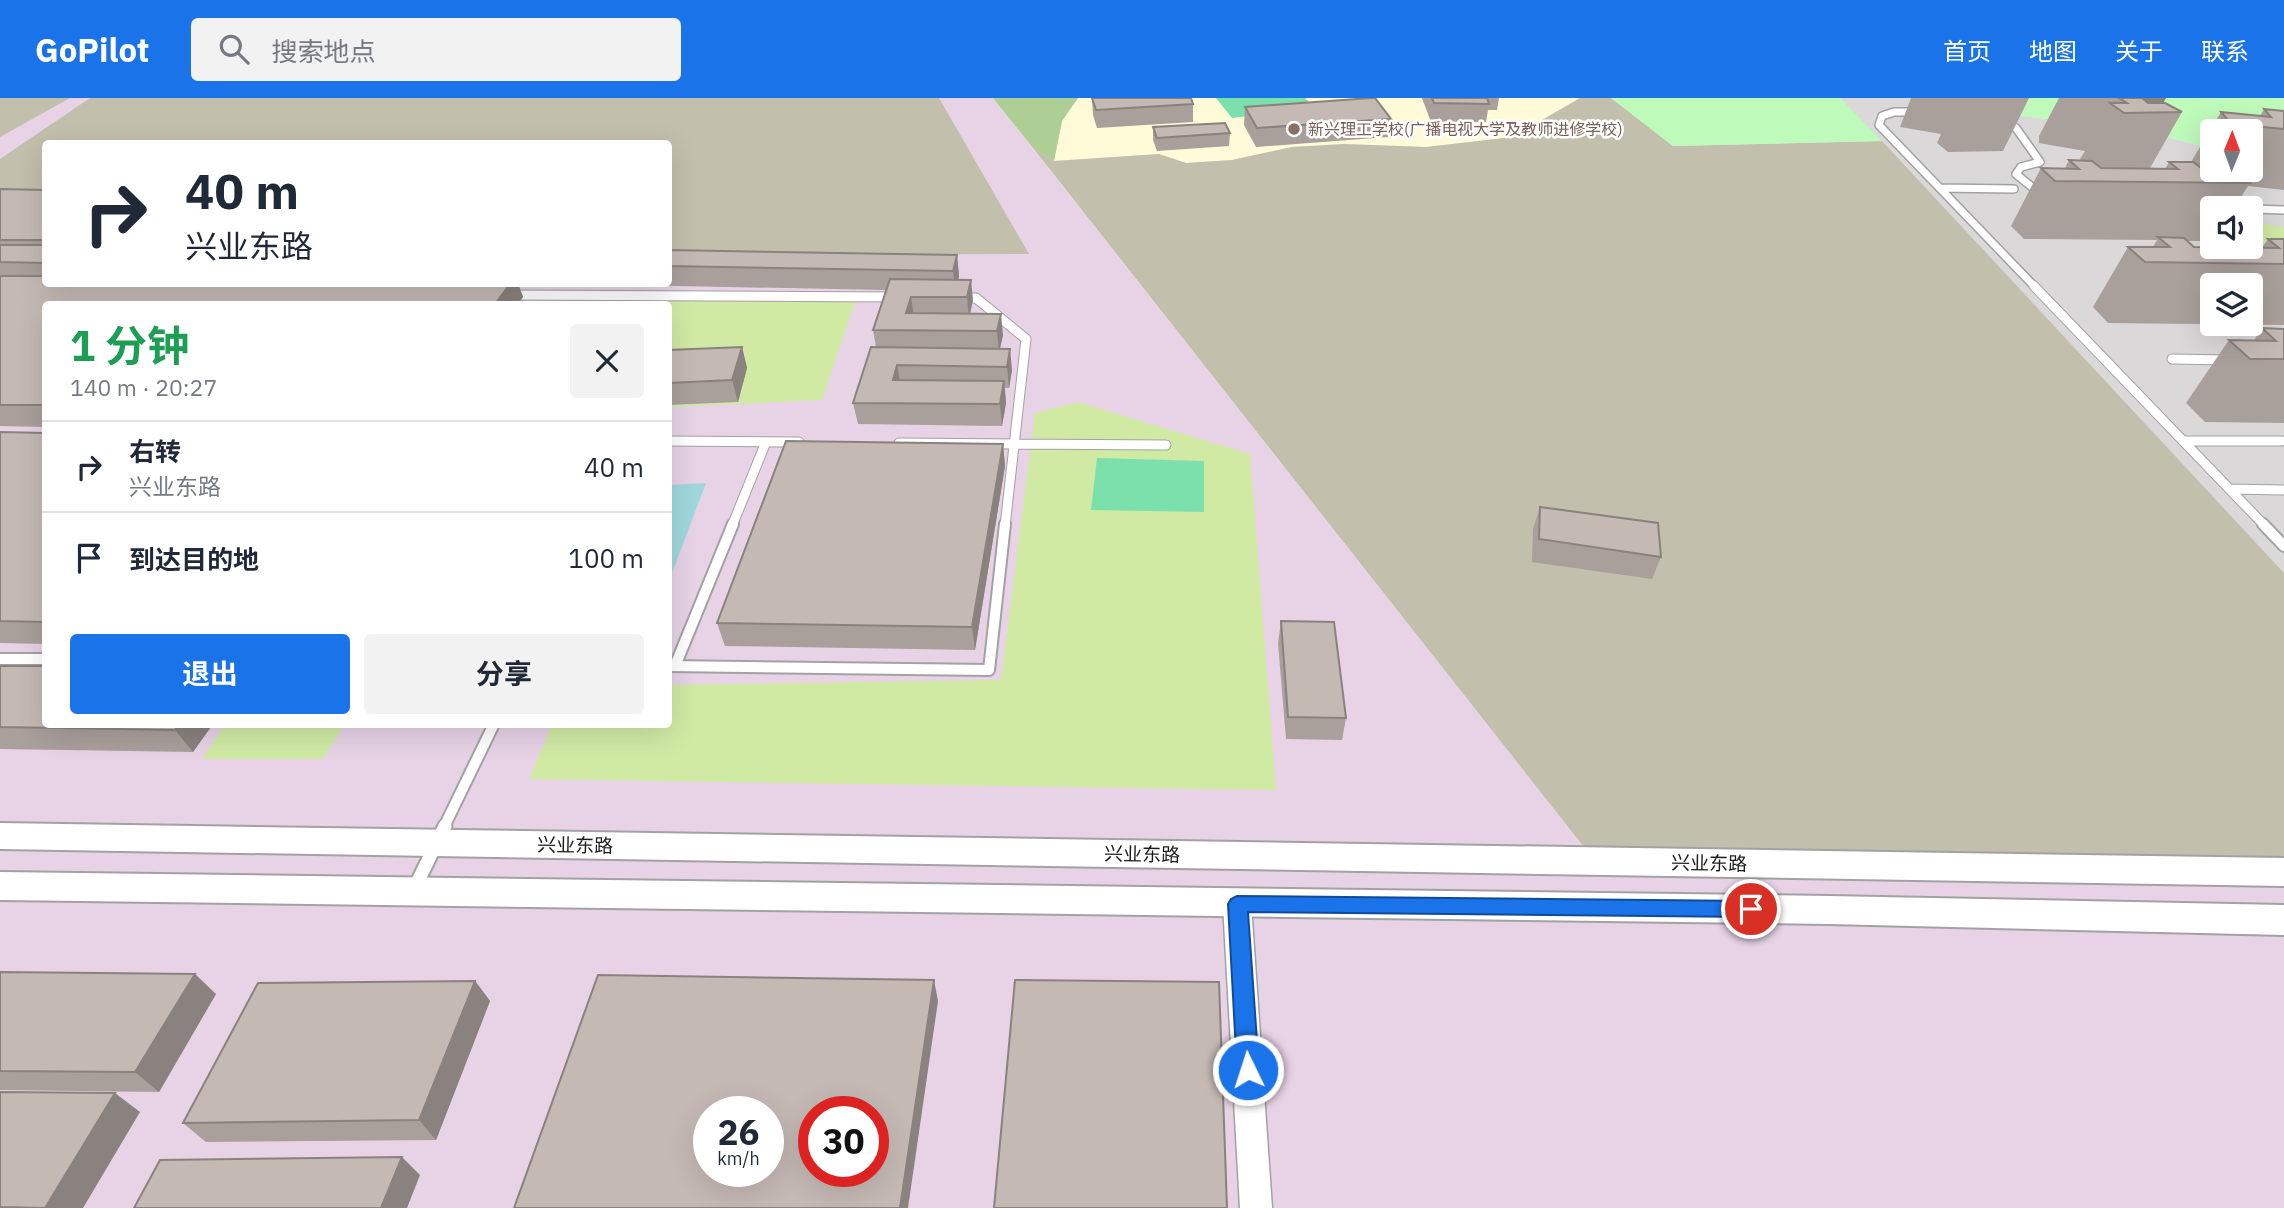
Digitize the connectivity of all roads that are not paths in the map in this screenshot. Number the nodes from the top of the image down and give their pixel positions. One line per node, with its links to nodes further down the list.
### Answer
1 (1931, 112): 5 (lane)
2 (1996, 120): 3 (lane)
3 (2040, 162): 4 (lane); 7 (lane)
4 (2050, 167)
5 (1940, 188): 6 (lane); 18 (lane)
6 (2014, 189)
7 (2048, 198)
8 (2263, 209): 9 (lane)
9 (2284, 210)
10 (499, 295): 11 (lane)
11 (540, 295): 12 (lane); 14 (lane)
12 (908, 298)
13 (949, 298): 23 (lane)
14 (536, 301)
15 (2172, 359): 16 (lane)
16 (2234, 360)
17 (672, 441): 20 (lane)
18 (2183, 441): 19 (lane); 25 (lane)
19 (2282, 441)
20 (766, 442): 21 (lane); 30 (lane)
21 (807, 442)
22 (890, 443): 23 (lane)
23 (1014, 444): 24 (lane); 30 (lane)
24 (1166, 445)
25 (2230, 489): 26 (lane); 27 (lane)
26 (2284, 490)
27 (2284, 545)
28 (0, 659): 29 (lane)
29 (42, 659)
30 (672, 666)
31 (492, 728): 33 (lane)
32 (0, 836): 33 (street, 兴业东路)
33 (436, 843): 34 (street, 兴业东路); 36 (lane)
34 (2284, 872)
35 (0, 886): 36 (street)
36 (413, 891): 37 (street)
37 (1237, 904): 38 (street); 39 (street)
38 (2284, 920)
39 (1256, 1208)

